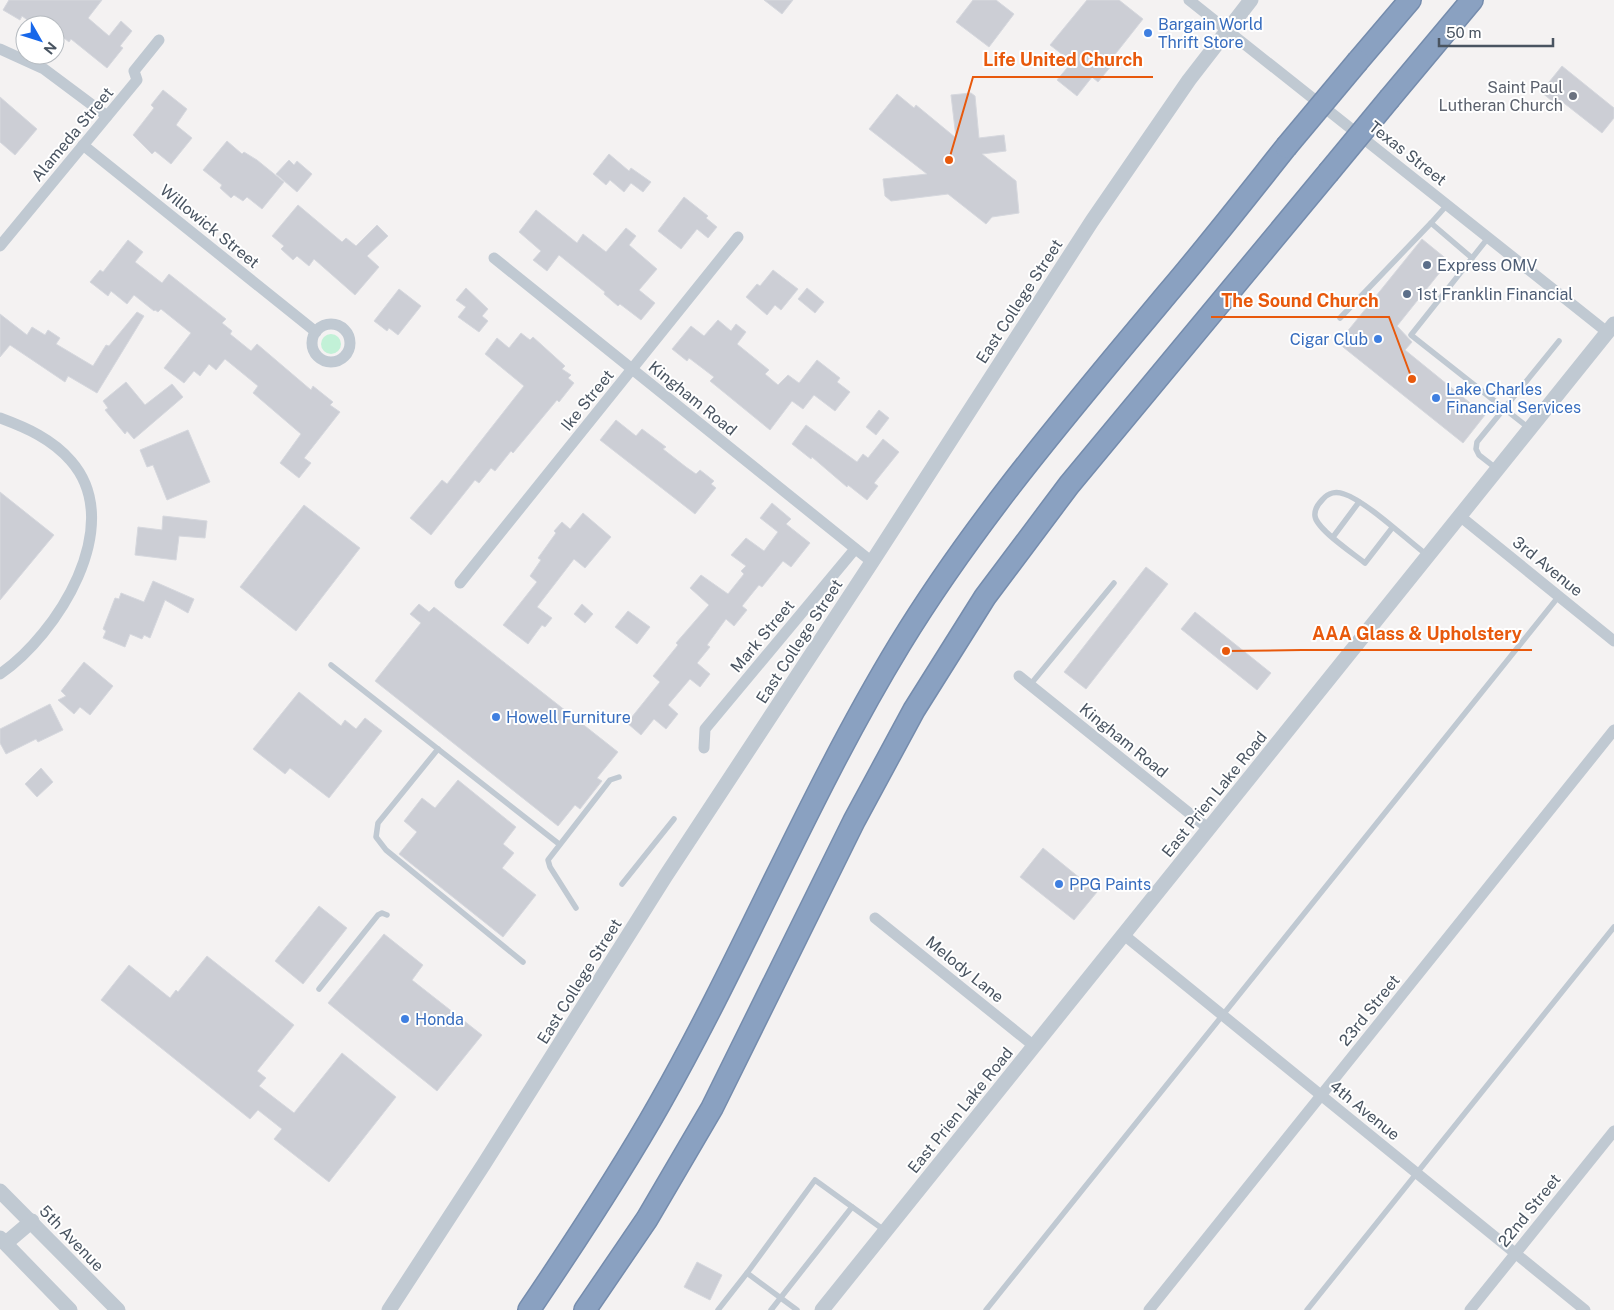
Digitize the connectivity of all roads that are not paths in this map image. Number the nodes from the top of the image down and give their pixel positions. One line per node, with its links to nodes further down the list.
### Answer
1 (1189, 0): 5 (street, Texas Street)
2 (1252, 0): 5 (street, East College Street)
3 (1410, 0): 72 (highway, bridge)
4 (1472, 0): 73 (highway, bridge)
5 (1227, 30): 10 (street, Texas Street); 32 (street, East College Street)
6 (159, 40): 8 (street, Alameda Street)
7 (0, 49): 8 (street)
8 (107, 116): 9 (street, Alameda Street)
9 (83, 145): 14 (street, Alameda Street); 19 (street, Willowick Street)
10 (1447, 204): 11 (lane); 13 (street, Texas Street)
11 (1431, 223): 16 (lane); 17 (lane)
12 (738, 237): 21 (street, Ike Street)
13 (1488, 238): 16 (lane); 18 (street, Texas Street)
14 (0, 246)
15 (494, 258): 21 (street, Kingham Road)
16 (1472, 258): 22 (lane)
17 (1340, 318)
18 (1611, 328): 24 (street, East Prien Lake Road)
19 (316, 332)
20 (1559, 342): 22 (lane)
21 (632, 370): 30 (street, Kingham Road); 33 (street, Ike Street)
22 (1504, 409): 24 (lane); 25 (lane)
23 (0, 418): 38 (street)
24 (1530, 430): 25 (street, East Prien Lake Road)
25 (1498, 470): 27 (street, East Prien Lake Road)
26 (1359, 502): 28 (lane); 29 (lane); 29 (lane)
27 (1461, 517): 31 (street, East Prien Lake Road); 35 (street, 3rd Avenue)
28 (1392, 528): 29 (lane); 31 (lane)
29 (1333, 537)
30 (855, 549): 32 (street, Kingham Road); 42 (street, Mark Street)
31 (1429, 557): 46 (street, East Prien Lake Road)
32 (872, 562): 71 (street, East College Street)
33 (460, 583)
34 (1114, 583): 40 (lane)
35 (1559, 596): 36 (street, 3rd Avenue); 56 (lane)
36 (1614, 641)
37 (331, 665): 43 (lane)
38 (0, 674)
39 (1019, 676): 40 (street, Kingham Road)
40 (1030, 685): 46 (street, Kingham Road)
41 (1614, 730): 58 (street, 23rd Street)
42 (704, 748)
43 (438, 749): 47 (lane); 54 (lane)
44 (619, 777): 47 (lane)
45 (674, 818): 48 (lane)
46 (1209, 829): 53 (street, East Prien Lake Road)
47 (559, 844): 49 (lane)
48 (622, 884)
49 (576, 908)
50 (387, 915): 55 (lane)
51 (874, 918): 57 (street, Melody Lane)
52 (1614, 927): 60 (lane)
53 (1124, 935): 56 (street, 4th Avenue); 57 (street, East Prien Lake Road)
54 (523, 962)
55 (319, 989)
56 (1223, 1016): 58 (street, 4th Avenue); 78 (lane)
57 (1034, 1046): 64 (street, East Prien Lake Road)
58 (1322, 1096): 60 (street, 4th Avenue); 79 (street, 23rd Street)
59 (1614, 1132): 66 (street, 22nd Street)
60 (1417, 1174): 66 (street, 4th Avenue); 80 (lane)
61 (0, 1191): 63 (street, 5th Avenue)
62 (852, 1207): 64 (lane); 67 (lane); 68 (lane)
63 (32, 1221): 65 (street); 70 (street, 5th Avenue)
64 (885, 1232): 77 (street, East Prien Lake Road)
65 (3, 1240): 69 (street)
66 (1515, 1255): 81 (street, 22nd Street); 82 (street, 4th Avenue)
67 (747, 1273): 68 (lane); 74 (lane)
68 (781, 1298): 75 (lane); 76 (lane)
69 (70, 1310)
70 (118, 1310)
71 (389, 1310)
72 (529, 1310)
73 (585, 1310)
74 (718, 1310)
75 (771, 1310)
76 (797, 1310)
77 (822, 1310)
78 (986, 1310)
79 (1150, 1310)
80 (1307, 1310)
81 (1470, 1310)
82 (1585, 1310)

